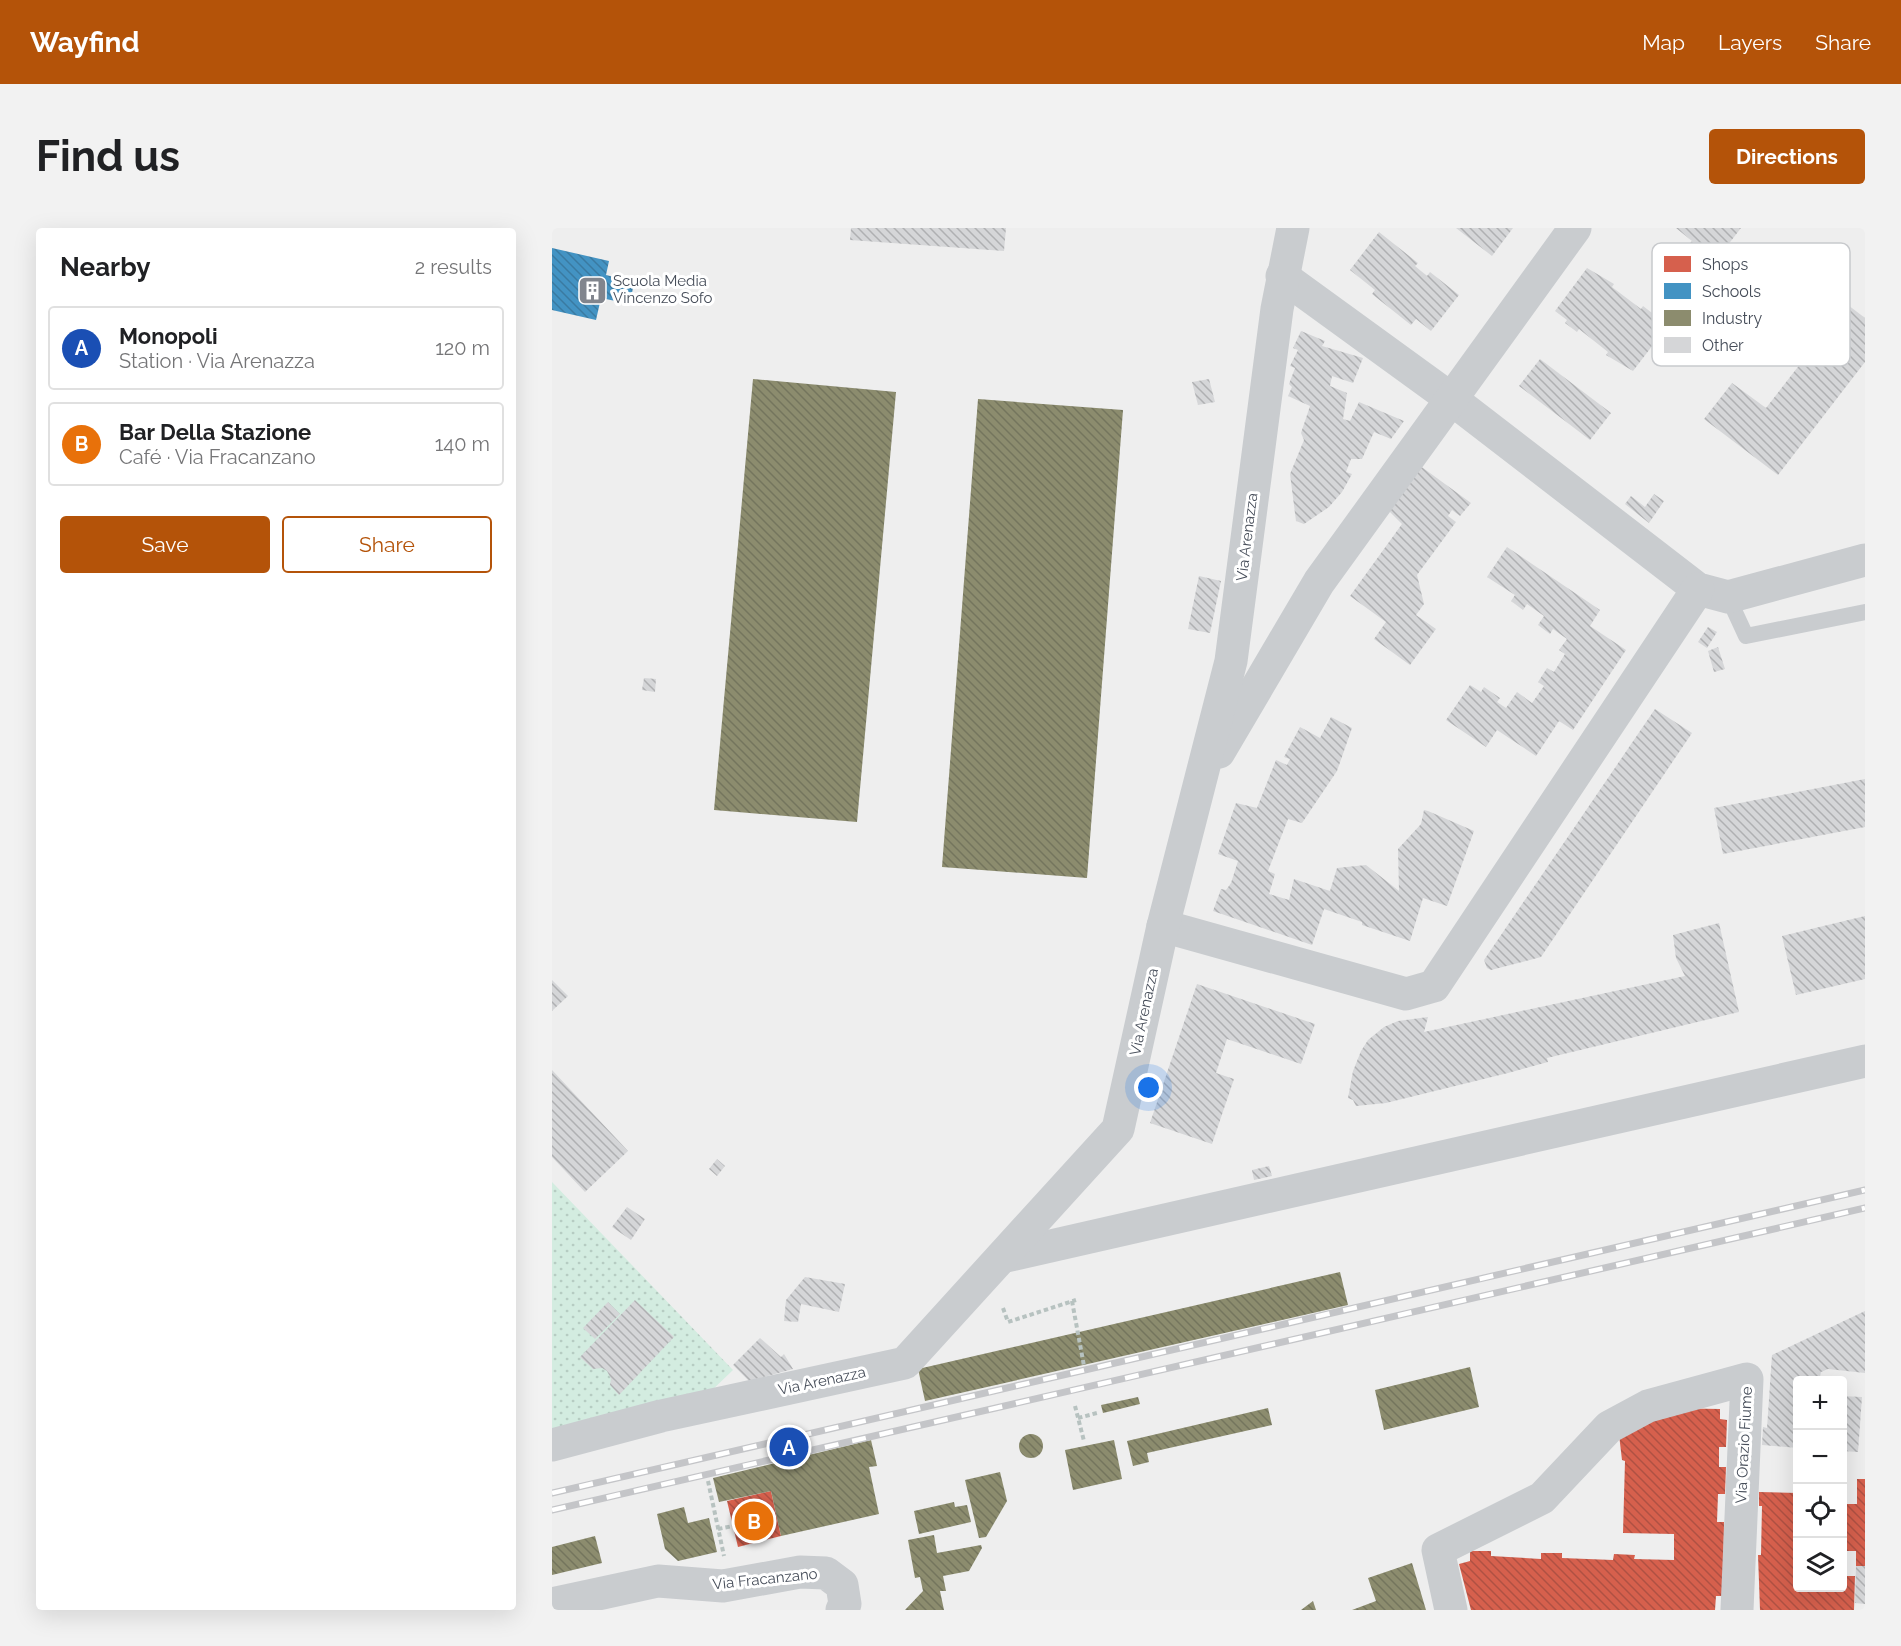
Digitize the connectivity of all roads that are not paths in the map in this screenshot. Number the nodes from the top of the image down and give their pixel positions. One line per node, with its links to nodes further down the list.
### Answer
1 (1293, 228): 3 (street, Via Arenazza)
2 (1575, 228): 4 (street)
3 (1282, 276): 4 (street); 8 (street, Via Arenazza)
4 (1450, 398): 6 (street); 8 (street)
5 (1865, 560): 6 (street)
6 (1713, 593): 7 (lane); 9 (street)
7 (1865, 612)
8 (1199, 784): 9 (street, Via Arenazza)
9 (1163, 926): 11 (street, Via Arenazza)
10 (1865, 1061): 11 (street)
11 (1002, 1257): 12 (street, Via Arenazza)
12 (552, 1445)
13 (661, 1595): 14 (street, Via Fracanzano); 15 (street, Via Fracanzano)
14 (552, 1604)
15 (842, 1610)
16 (1451, 1610): 17 (street, Via Orazio Fiume)
17 (1737, 1610)

